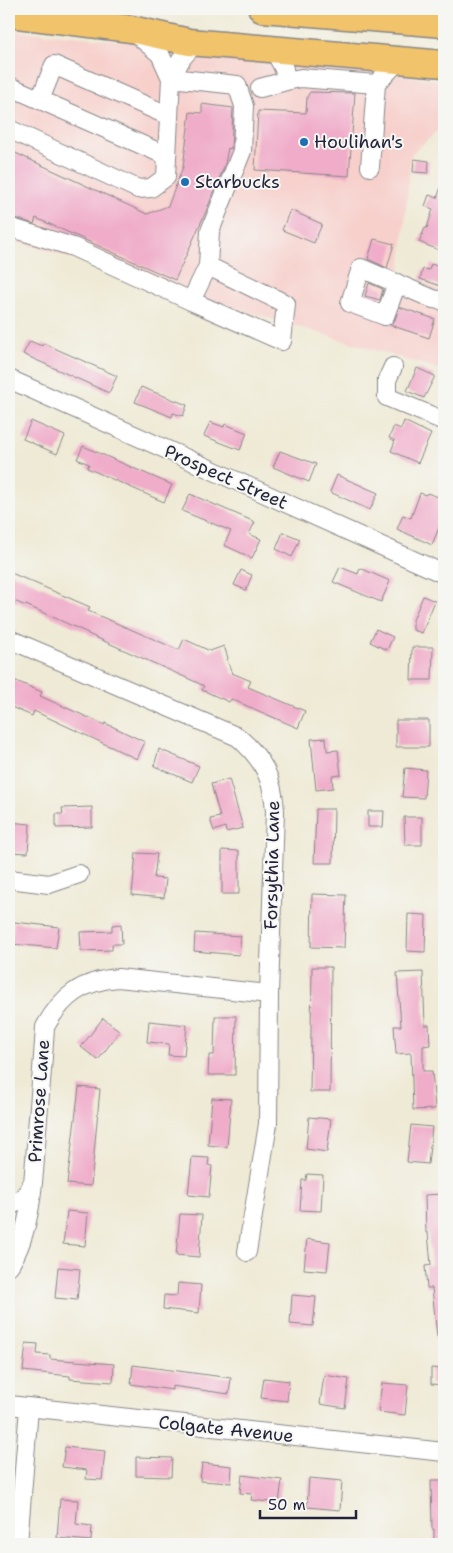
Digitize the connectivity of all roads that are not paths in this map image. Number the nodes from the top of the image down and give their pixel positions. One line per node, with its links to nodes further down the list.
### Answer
1 (262, 9): 2 (highway)
2 (269, 9): 4 (highway)
3 (9, 14): 5 (highway)
4 (430, 19)
5 (131, 29): 6 (highway); 7 (highway); 11 (street)
6 (196, 42): 8 (highway); 11 (street)
7 (444, 47)
8 (273, 48): 9 (highway); 12 (street)
9 (399, 60): 10 (highway); 13 (street)
10 (444, 64)
11 (171, 78): 17 (street); 22 (street)
12 (286, 81): 13 (street); 15 (street)
13 (376, 84): 20 (street)
14 (9, 86): 16 (street)
15 (260, 88)
16 (40, 100): 17 (street); 19 (street)
17 (169, 116): 19 (street)
18 (9, 129): 19 (street)
19 (167, 156)
20 (370, 167)
21 (9, 227): 24 (street)
22 (208, 266): 24 (street); 24 (street)
23 (397, 283): 25 (street)
24 (194, 294)
25 (444, 301)
26 (392, 367): 28 (street)
27 (9, 379): 29 (street, Prospect Street)
28 (444, 421)
29 (444, 574)
30 (9, 639): 33 (street, Forsythia Lane)
31 (80, 874): 32 (street)
32 (9, 879)
33 (269, 994): 34 (street, Primrose Lane); 36 (street, Forsythia Lane)
34 (33, 1182): 35 (street); 37 (street, Primrose Lane)
35 (9, 1206)
36 (247, 1252)
37 (9, 1266)
38 (9, 1405): 39 (street, Colgate Avenue)
39 (29, 1408): 40 (street, Colgate Avenue); 41 (street)
40 (444, 1452)
41 (18, 1544)

